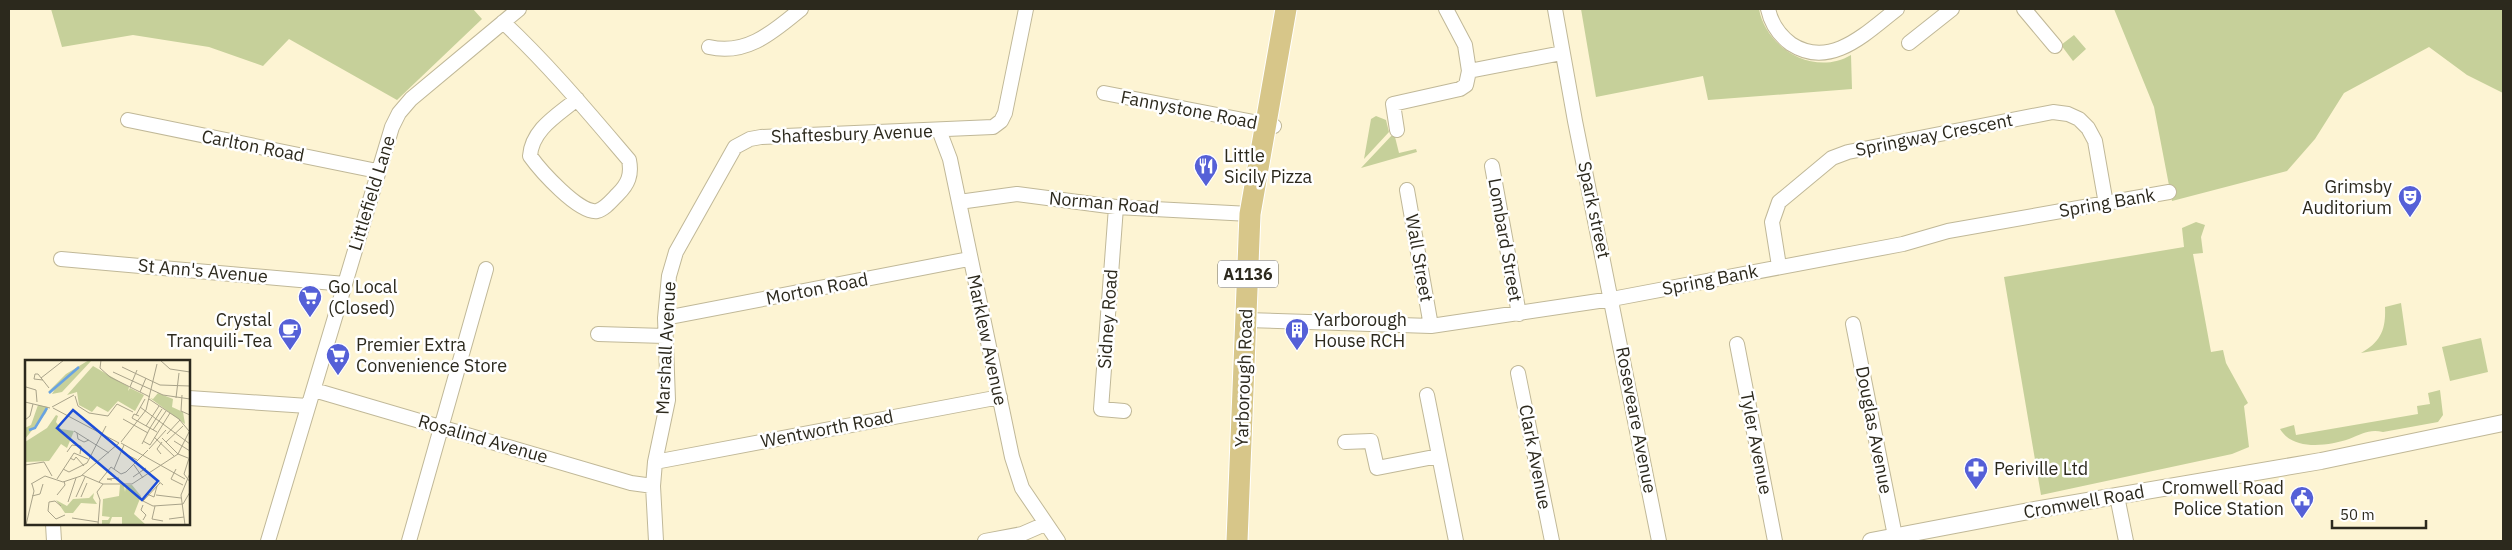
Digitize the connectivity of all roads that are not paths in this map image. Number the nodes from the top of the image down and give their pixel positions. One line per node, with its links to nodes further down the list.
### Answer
1 (519, 9): 11 (street, Littlefield Lane)
2 (801, 9): 14 (street)
3 (1026, 9): 21 (street, Shaftesbury Avenue)
4 (1286, 9): 20 (main road, Yarborough Road / A1136)
5 (1446, 9): 16 (street)
6 (1555, 9): 15 (street, Spark street)
7 (1768, 9): 8 (street)
8 (1897, 9)
9 (1952, 9): 12 (street)
10 (2024, 9): 13 (street)
11 (503, 22): 18 (street); 25 (street, Littlefield Lane)
12 (1910, 43)
13 (2055, 46)
14 (709, 47)
15 (1562, 53): 16 (street); 37 (street, Spark street)
16 (1469, 71): 22 (street)
17 (1104, 93): 20 (street, Fannystone Road)
18 (577, 98): 18 (street)
19 (128, 120): 25 (street, Carlton Road)
20 (1269, 125): 31 (main road, Yarborough Road / A1136)
21 (939, 130): 23 (street, Shaftesbury Avenue); 28 (street, Marklew Avenue)
22 (1397, 130)
23 (740, 143): 39 (street, Marshall Avenue)
24 (1492, 166): 38 (street, Lombard Street)
25 (377, 171): 36 (street, Littlefield Lane)
26 (1407, 190): 42 (street, Wall Street)
27 (2169, 192): 29 (street, Spring Bank)
28 (958, 202): 30 (street, Norman Road); 33 (street, Marklew Avenue)
29 (2106, 204): 34 (street, Spring Bank); 34 (street, Springway Crescent)
30 (1116, 207): 31 (street, Norman Road); 52 (street, Sidney Road)
31 (1250, 214): 40 (main road, Yarborough Road / A1136)
32 (62, 258): 36 (street, St Ann's Avenue)
33 (969, 259): 39 (street, Morton Road); 49 (street, Marklew Avenue)
34 (1780, 266): 37 (street, Spring Bank)
35 (486, 269): 54 (street)
36 (345, 284): 47 (street, Littlefield Lane)
37 (1612, 299): 38 (street, Spring Bank); 72 (street, Roseveare Avenue)
38 (1519, 314): 42 (street, Spring Bank)
39 (665, 318): 44 (street, Marshall Avenue)
40 (1246, 320): 42 (street, Spring Bank); 69 (main road, Yarborough Road / A1136)
41 (1853, 324): 62 (street, Douglas Avenue)
42 (1431, 326)
43 (598, 334): 44 (street)
44 (665, 336): 57 (street, Marshall Avenue)
45 (1737, 344): 73 (street, Tyler Avenue)
46 (1518, 373): 71 (street, Clark Avenue)
47 (314, 390): 51 (street, Littlefield Lane); 54 (street, Rosalind Avenue)
48 (1427, 395): 56 (street)
49 (1000, 397): 57 (street, Wentworth Road); 60 (street, Marklew Avenue)
50 (190, 398): 51 (street)
51 (308, 406): 64 (street, Littlefield Lane)
52 (1124, 411)
53 (2503, 423): 59 (street, Cromwell Road)
54 (441, 426): 58 (street, Rosalind Avenue); 65 (street)
55 (1346, 442): 56 (street)
56 (1439, 456): 70 (street)
57 (655, 462): 58 (street, Marshall Avenue)
58 (653, 486): 66 (street, Marshall Avenue)
59 (2117, 496): 62 (street, Cromwell Road); 75 (street)
60 (1045, 524): 67 (street); 68 (street, Marklew Avenue)
61 (54, 525): 63 (street)
62 (1906, 537): 74 (street, Cromwell Road)
63 (54, 541)
64 (268, 541)
65 (409, 541)
66 (656, 541)
67 (985, 541)
68 (1058, 541)
69 (1237, 541)
70 (1456, 541)
71 (1552, 541)
72 (1659, 541)
73 (1775, 541)
74 (1871, 541)
75 (2126, 541)

